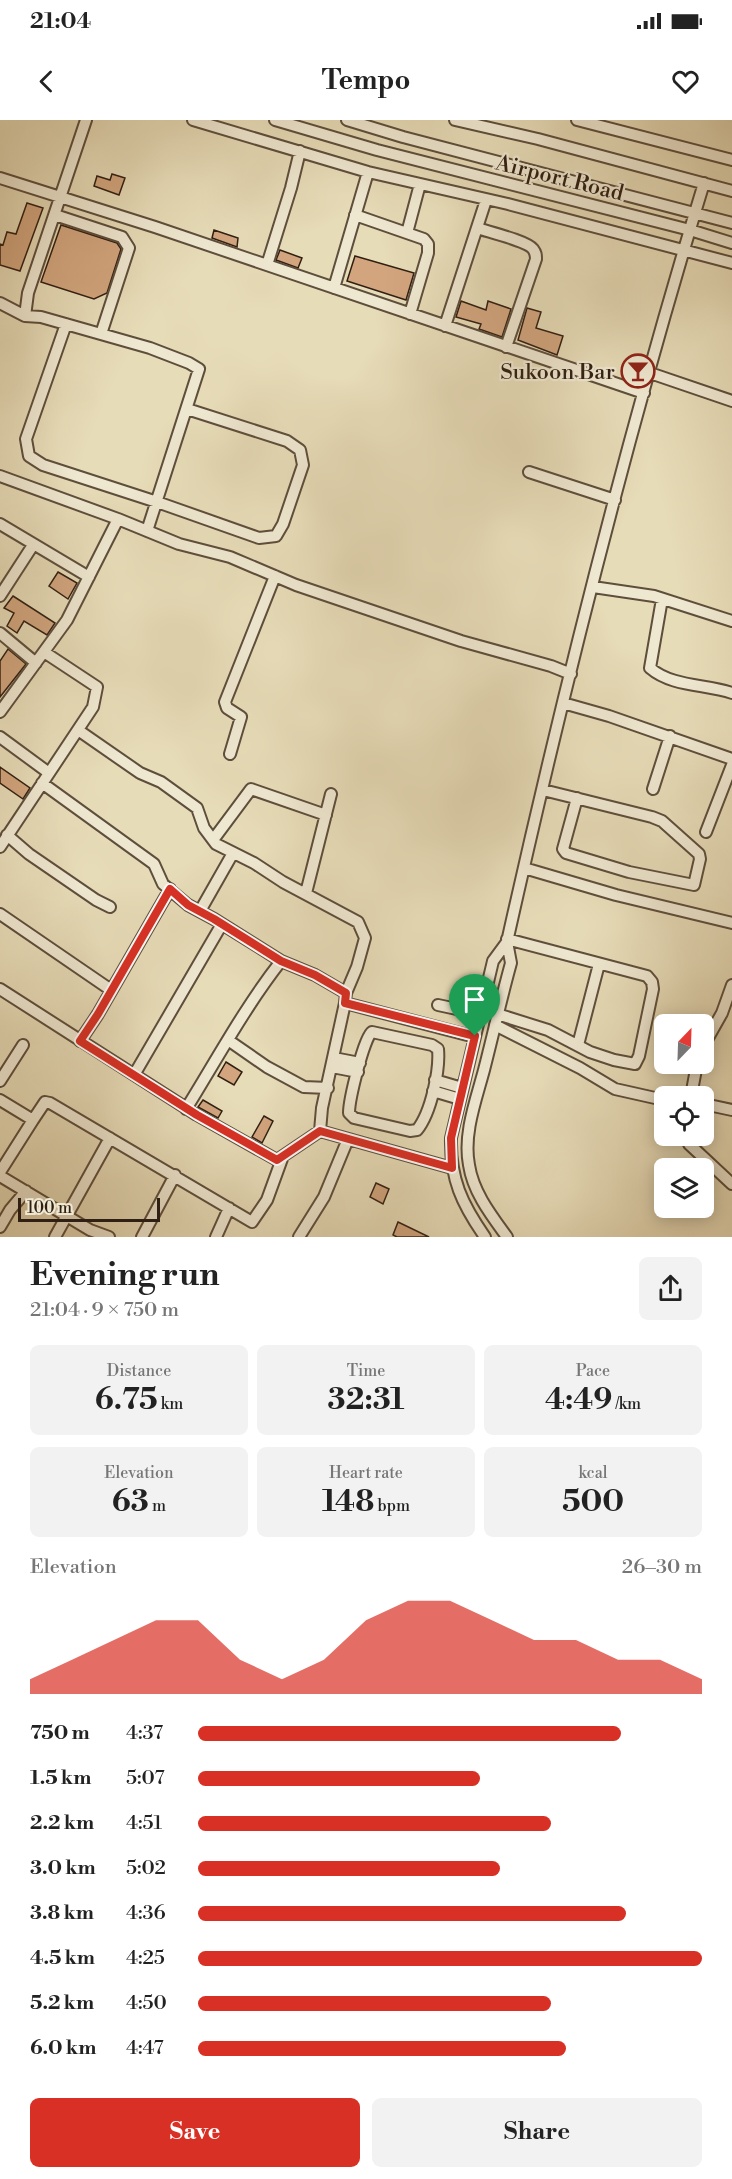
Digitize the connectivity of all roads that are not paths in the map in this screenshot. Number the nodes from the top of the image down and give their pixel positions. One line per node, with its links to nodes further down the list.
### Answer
1 (86, 120): 14 (street)
2 (193, 120): 7 (street)
3 (275, 120): 21 (street, Airport Road)
4 (347, 120): 16 (street)
5 (455, 120): 11 (street)
6 (577, 120): 8 (street)
7 (300, 152): 9 (street); 26 (street)
8 (732, 160)
9 (368, 172): 12 (street); 18 (street)
10 (0, 178): 14 (street)
11 (704, 183): 13 (street); 16 (street)
12 (420, 184): 15 (street); 22 (street)
13 (732, 191)
14 (61, 198): 17 (street); 26 (street)
15 (486, 200): 20 (street); 24 (street)
16 (695, 213): 19 (street); 21 (street)
17 (55, 214): 30 (street); 33 (street)
18 (355, 215): 22 (street); 27 (street)
19 (732, 223)
20 (477, 228): 32 (street); 34 (street)
21 (690, 230): 23 (street, Airport Road); 24 (street)
22 (406, 233): 29 (street)
23 (732, 243)
24 (684, 250): 25 (street); 35 (street)
25 (732, 263)
26 (267, 265): 27 (street)
27 (333, 288): 29 (street)
28 (0, 303): 30 (street)
29 (411, 314): 32 (street)
30 (25, 316): 31 (street)
31 (66, 324): 33 (street); 42 (street)
32 (445, 326): 34 (street)
33 (101, 334): 38 (street)
34 (506, 347): 36 (street)
35 (650, 373): 36 (street); 37 (street)
36 (644, 393): 41 (street)
37 (732, 401)
38 (187, 409): 42 (street); 42 (street)
39 (529, 472): 41 (street)
40 (0, 476): 43 (street)
41 (615, 500): 49 (street)
42 (157, 502): 45 (street)
43 (118, 519): 45 (street); 48 (street)
44 (0, 524): 46 (street)
45 (147, 531): 47 (street)
46 (33, 545): 48 (street); 50 (street)
47 (275, 576): 56 (street); 63 (street)
48 (89, 577): 54 (street)
49 (593, 587): 51 (street); 56 (street)
50 (0, 596)
51 (662, 598): 52 (street); 57 (street)
52 (732, 621)
53 (0, 633): 55 (street)
54 (44, 652): 55 (street); 60 (street)
55 (36, 663): 59 (street)
56 (571, 674): 58 (street)
57 (732, 693)
58 (563, 704): 61 (street); 69 (street)
59 (1, 710)
60 (78, 730): 66 (street); 75 (street)
61 (670, 736): 64 (street); 68 (street)
62 (0, 737): 66 (street)
63 (230, 754)
64 (732, 759)
65 (732, 765): 73 (street)
66 (49, 773): 67 (street)
67 (42, 783): 74 (street); 79 (street)
68 (653, 789)
69 (543, 790): 71 (street); 78 (street)
70 (331, 794): 72 (street)
71 (577, 798): 71 (street)
72 (326, 815): 75 (street); 80 (street)
73 (706, 832)
74 (7, 835): 76 (street); 81 (street)
75 (213, 840): 77 (street)
76 (0, 847)
77 (233, 853): 80 (street); 82 (street)
78 (524, 868): 84 (street); 86 (street)
79 (170, 889): 82 (street); 91 (street)
80 (306, 893): 92 (street)
81 (110, 907)
82 (200, 911): 85 (street)
83 (0, 914): 91 (street)
84 (732, 923)
85 (222, 924): 87 (street); 104 (street)
86 (507, 941): 88 (street); 94 (street); 95 (street)
87 (281, 961): 92 (street); 98 (street)
88 (599, 964): 101 (street); 101 (street)
89 (732, 985): 96 (street)
90 (0, 989): 99 (street)
91 (111, 990): 99 (street)
92 (346, 998): 97 (street); 102 (street)
93 (438, 1005): 94 (street)
94 (480, 1014): 97 (street)
95 (496, 1020): 101 (street); 109 (street); 135 (street)
96 (714, 1027)
97 (475, 1036): 108 (street)
98 (228, 1040): 107 (street); 112 (street)
99 (80, 1041): 104 (street)
100 (22, 1045): 105 (street)
101 (578, 1045)
102 (333, 1063): 103 (street); 107 (street)
103 (359, 1067): 106 (street); 106 (street)
104 (134, 1075): 112 (street)
105 (0, 1081)
106 (434, 1085): 108 (street)
107 (328, 1088): 115 (street)
108 (461, 1094): 120 (street)
109 (654, 1098)
110 (0, 1100): 114 (street)
111 (714, 1106): 113 (street)
112 (186, 1109): 119 (street)
113 (732, 1110)
114 (33, 1120): 116 (street); 122 (street)
115 (320, 1131): 117 (street); 119 (street)
116 (110, 1138): 123 (street); 127 (street)
117 (348, 1139): 120 (street); 133 (street)
118 (691, 1146): 124 (street)
119 (283, 1156): 126 (street)
120 (452, 1168): 134 (street)
121 (732, 1168): 124 (street)
122 (0, 1174): 125 (street)
123 (175, 1175): 126 (street); 131 (street)
124 (728, 1181)
125 (26, 1191): 127 (street); 128 (street)
126 (229, 1208): 132 (street)
127 (66, 1214): 129 (street); 130 (street)
128 (0, 1227)
129 (54, 1237)
130 (109, 1237)
131 (142, 1237)
132 (216, 1237)
133 (299, 1237)
134 (485, 1237)
135 (507, 1237)

